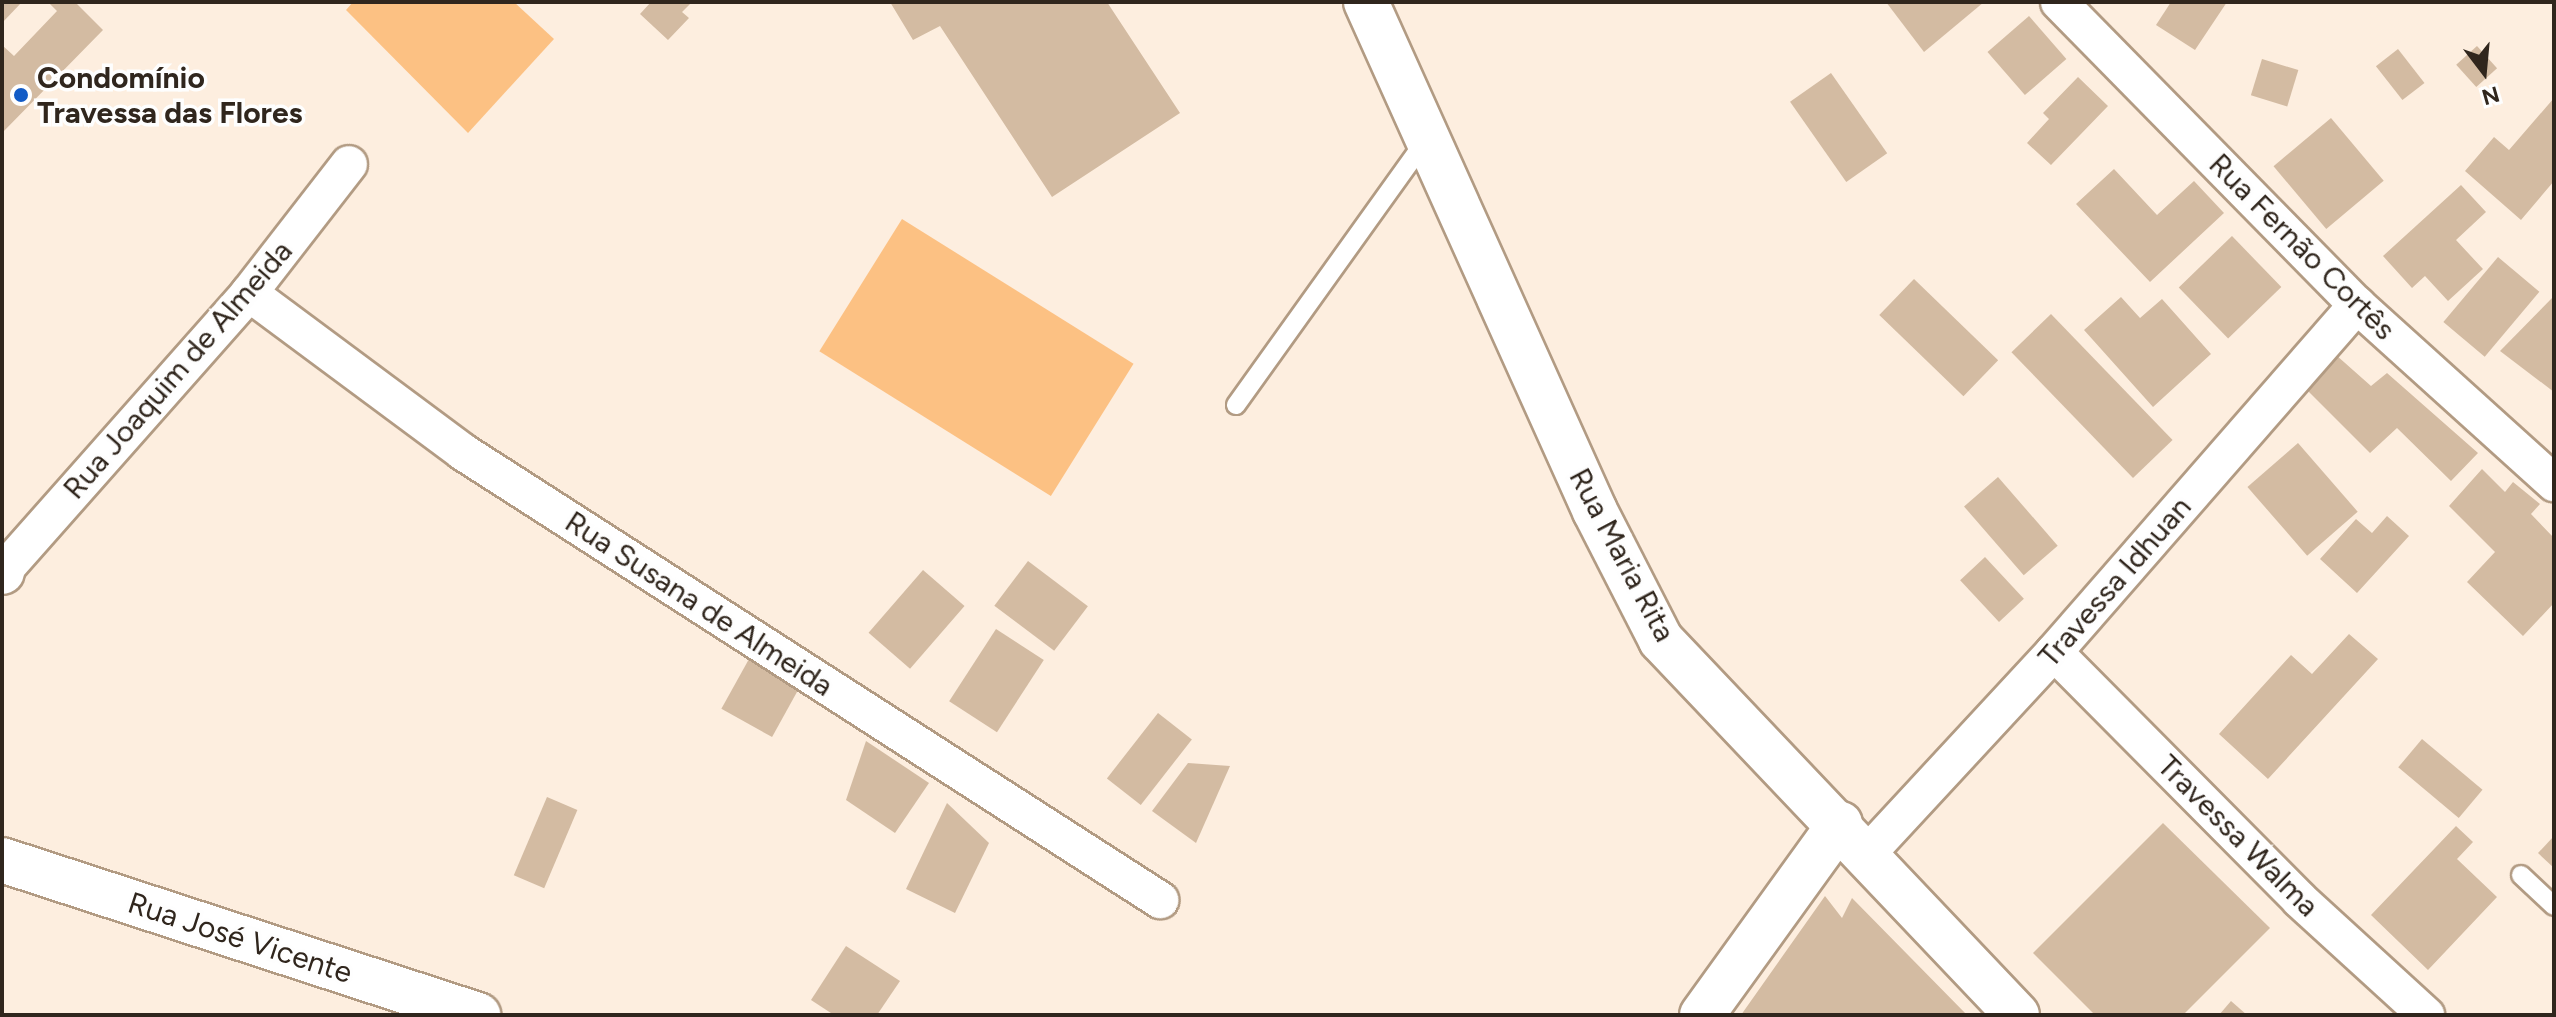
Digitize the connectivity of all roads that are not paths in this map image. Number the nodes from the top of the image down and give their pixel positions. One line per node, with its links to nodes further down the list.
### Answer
1 (1366, 2): 3 (street, Rua Maria Rita)
2 (2059, 2): 6 (street, Rua Fernão Cortês)
3 (1427, 138): 7 (lane); 11 (street, Rua Maria Rita)
4 (349, 164): 5 (street, Rua Joaquim de Almeida)
5 (249, 293): 9 (street, Rua Joaquim de Almeida); 14 (street, Rua Susana de Almeida)
6 (2357, 305): 8 (street, Rua Fernão Cortês); 10 (street, Travessa Idhuan)
7 (1236, 405)
8 (2554, 483)
9 (3, 569)
10 (2054, 652): 11 (street, Travessa Idhuan); 19 (street, Travessa Walma)
11 (1854, 839): 17 (street); 18 (street, Rua Maria Rita)
12 (2, 860): 16 (street, Rua José Vicente)
13 (2521, 875): 15 (lane)
14 (1160, 900)
15 (2554, 906)
16 (478, 1015)
17 (1702, 1015)
18 (2017, 1015)
19 (2426, 1015)

